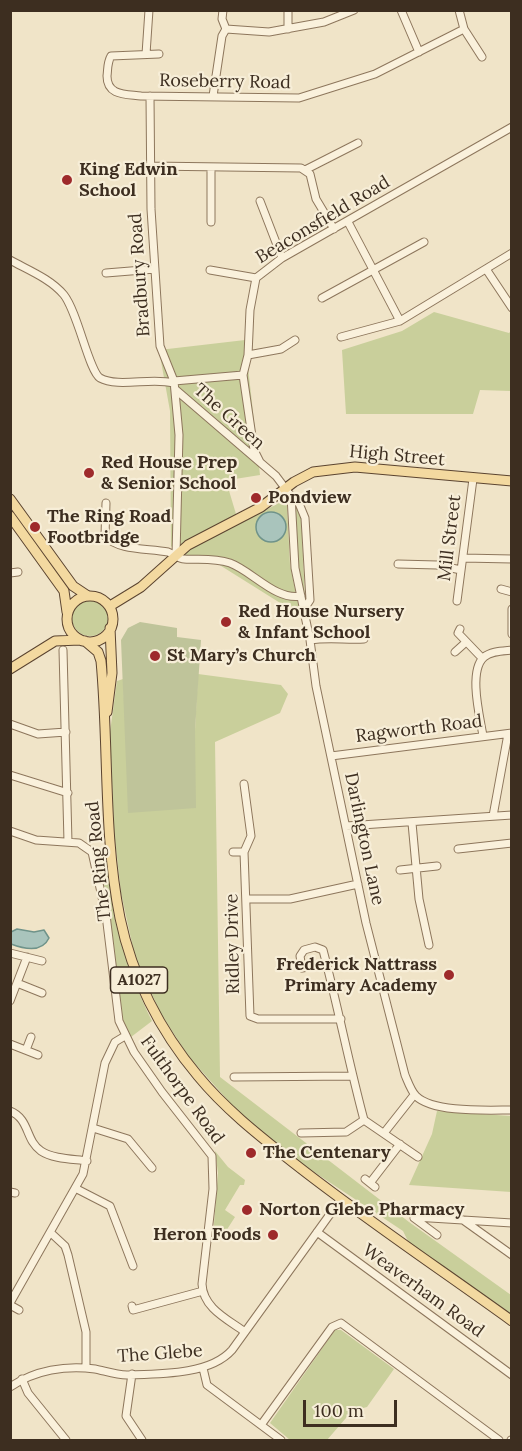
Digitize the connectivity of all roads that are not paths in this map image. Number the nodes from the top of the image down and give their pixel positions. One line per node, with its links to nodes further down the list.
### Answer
1 (149, 10): 12 (street)
2 (223, 10): 8 (street)
3 (288, 10): 9 (street)
4 (354, 10): 7 (street)
5 (402, 10): 11 (street)
6 (459, 10): 10 (street)
7 (345, 12): 9 (street)
8 (226, 28): 9 (street); 16 (street)
9 (288, 29)
10 (464, 29): 11 (street, Roseberry Road); 14 (street)
11 (419, 52): 16 (street, Roseberry Road)
12 (146, 54): 13 (street); 15 (street, Roseberry Road)
13 (159, 54)
14 (482, 57)
15 (150, 96): 16 (street, Roseberry Road); 19 (street, Bradbury Road)
16 (213, 96)
17 (512, 127): 24 (street, Beaconsfield Road)
18 (358, 142): 21 (street)
19 (149, 166): 20 (street); 30 (street, Bradbury Road)
20 (210, 167): 21 (street); 23 (street)
21 (305, 170): 25 (street)
22 (260, 201): 28 (street)
23 (211, 222)
24 (348, 222): 25 (street, Beaconsfield Road); 33 (street)
25 (334, 229): 28 (street, Beaconsfield Road)
26 (424, 242): 33 (street)
27 (512, 252): 31 (street)
28 (282, 258): 35 (street, Beaconsfield Road)
29 (10, 260): 43 (street)
30 (155, 269): 34 (street); 43 (street, Bradbury Road)
31 (486, 269): 37 (street); 38 (street)
32 (210, 270): 35 (street)
33 (373, 270): 36 (street); 38 (street)
34 (106, 273)
35 (255, 278): 41 (street, Beaconsfield Road)
36 (322, 298)
37 (512, 308)
38 (400, 321): 39 (street)
39 (340, 337)
40 (296, 340): 41 (street)
41 (248, 355): 42 (street, Beaconsfield Road)
42 (243, 375): 43 (street); 44 (street, Beaconsfield Road)
43 (175, 385): 44 (street, The Green); 52 (street, Bradbury Road)
44 (263, 467): 47 (street, The Green)
45 (473, 479): 46 (main road, High Street); 47 (main road, High Street); 53 (street, Mill Street)
46 (512, 481)
47 (285, 489): 49 (street, Darlington Lane); 52 (main road, High Street)
48 (10, 499): 59 (main road)
49 (298, 501): 60 (street, Darlington Lane); 63 (street)
50 (106, 503): 52 (street)
51 (10, 516): 65 (main road, A1027)
52 (176, 555): 60 (street); 62 (main road, High Street)
53 (463, 558): 54 (street); 56 (street, Mill Street)
54 (512, 559)
55 (398, 564): 56 (street)
56 (461, 570): 61 (street, Mill Street)
57 (501, 589): 58 (street)
58 (512, 592)
59 (88, 596): 62 (main road); 65 (main road)
60 (301, 596): 63 (street, Darlington Lane)
61 (458, 601)
62 (110, 606): 66 (main road, A1027)
63 (304, 609): 70 (street, Darlington Lane)
64 (512, 609): 68 (street)
65 (67, 618): 71 (main road); 72 (main road, A1027)
66 (110, 628): 72 (main road); 79 (main road, The Ring Road / A1027)
67 (460, 629): 73 (street)
68 (512, 634)
69 (364, 639): 70 (street)
70 (310, 640): 84 (street, Darlington Lane)
71 (55, 641): 72 (main road); 78 (main road)
72 (83, 641): 79 (main road, The Ring Road / A1027)
73 (465, 642): 76 (street); 77 (street)
74 (63, 650): 81 (street)
75 (512, 650): 77 (street)
76 (455, 652)
77 (482, 658): 83 (street)
78 (10, 669)
79 (106, 723): 136 (main road, The Ring Road / A1027)
80 (10, 724): 81 (street)
81 (66, 732): 87 (street)
82 (510, 734): 83 (street, Ragworth Road); 89 (street)
83 (483, 736): 84 (street, Ragworth Road)
84 (331, 756): 91 (street, Darlington Lane)
85 (10, 775): 87 (street)
86 (244, 784): 97 (street, Ridley Drive)
87 (68, 793): 93 (street)
88 (512, 815): 89 (street)
89 (493, 816): 90 (street)
90 (411, 823): 91 (street); 100 (street)
91 (346, 826): 101 (street, Darlington Lane)
92 (10, 831): 93 (street)
93 (68, 842): 112 (street, Fulthorpe Road)
94 (512, 843): 95 (street)
95 (458, 849)
96 (233, 852): 97 (street)
97 (244, 852): 102 (street, Ridley Drive)
98 (436, 866): 100 (street)
99 (400, 870): 100 (street)
100 (416, 870): 103 (street)
101 (358, 884): 102 (street); 119 (street, Darlington Lane)
102 (247, 899): 111 (street, Ridley Drive)
103 (429, 945)
104 (10, 953): 105 (street)
105 (27, 957): 106 (street); 108 (street)
106 (42, 961)
107 (327, 964): 111 (street)
108 (17, 983): 109 (street); 110 (street)
109 (42, 993)
110 (10, 1001)
111 (341, 1019): 117 (street)
112 (125, 1036): 123 (street); 146 (street, Fulthorpe Road)
113 (31, 1037): 115 (street)
114 (10, 1044): 115 (street)
115 (26, 1050): 116 (street)
116 (38, 1054)
117 (353, 1076): 118 (street); 122 (street)
118 (240, 1088)
119 (414, 1095): 120 (street); 126 (street)
120 (512, 1110)
121 (10, 1111): 132 (street)
122 (364, 1120): 125 (street); 126 (street)
123 (93, 1128): 130 (street); 132 (street)
124 (302, 1133): 125 (street)
125 (314, 1133): 127 (street)
126 (384, 1133): 128 (street)
127 (314, 1142)
128 (400, 1144): 131 (street); 134 (street)
129 (150, 1150): 130 (street)
130 (143, 1156): 133 (street)
131 (418, 1157)
132 (87, 1161): 135 (street)
133 (152, 1168)
134 (370, 1183)
135 (75, 1188): 140 (street); 143 (street)
136 (341, 1199): 139 (street, The Glebe); 150 (main road, A1027)
137 (463, 1220): 138 (street); 141 (street); 144 (street)
138 (512, 1223)
139 (317, 1232): 151 (street, The Glebe); 155 (street, Weaverham Road)
140 (51, 1233): 147 (street); 152 (street)
141 (437, 1234)
142 (139, 1251): 143 (street)
143 (129, 1255): 145 (street)
144 (512, 1256)
145 (133, 1266)
146 (202, 1291): 148 (street); 151 (street)
147 (10, 1304): 149 (street)
148 (132, 1305)
149 (19, 1310)
150 (512, 1322)
151 (245, 1332): 153 (street, The Glebe)
152 (86, 1368): 154 (street, The Glebe); 156 (street, The Glebe)
153 (203, 1368): 154 (street, The Glebe); 158 (street)
154 (132, 1374): 160 (street)
155 (512, 1375)
156 (22, 1380): 157 (street, The Glebe); 159 (street)
157 (10, 1387)
158 (261, 1425): 161 (street); 162 (street)
159 (66, 1440)
160 (142, 1440)
161 (282, 1440)
162 (499, 1440)

